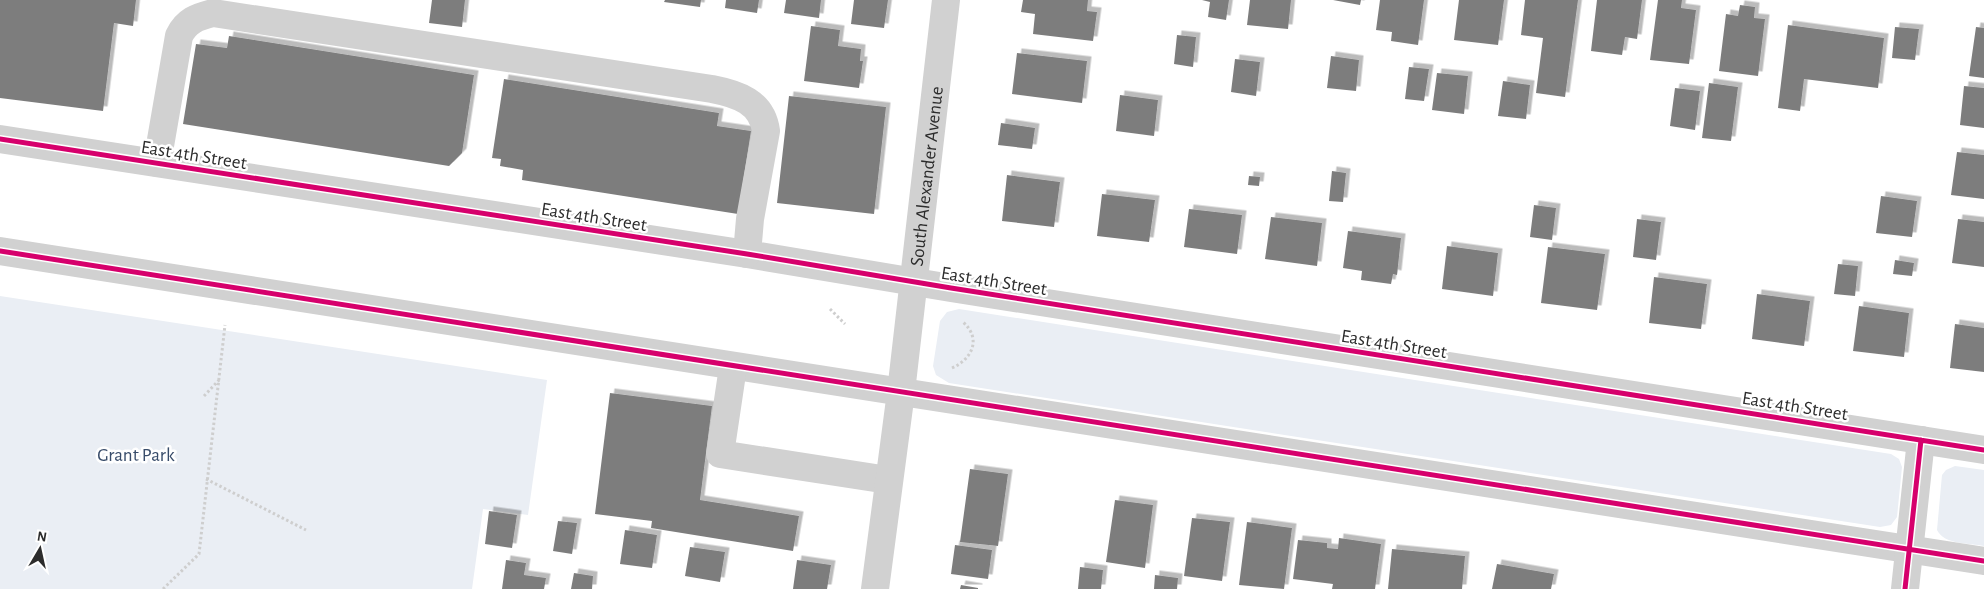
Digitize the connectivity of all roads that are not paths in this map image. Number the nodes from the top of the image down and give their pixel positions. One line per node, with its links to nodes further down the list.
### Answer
1 (946, 0): 6 (street, South Alexander Avenue)
2 (0, 139): 3 (street, East 4th Street)
3 (157, 163): 5 (street, East 4th Street); 5 (street)
4 (0, 251): 7 (street)
5 (747, 254): 6 (street, East 4th Street)
6 (913, 282): 8 (street, South Alexander Avenue); 9 (street, East 4th Street)
7 (733, 367): 8 (street); 11 (street)
8 (900, 392): 11 (street, South Alexander Avenue); 12 (street)
9 (1921, 440): 10 (street, East 4th Street); 12 (street)
10 (1984, 450)
11 (888, 480): 14 (street, South Alexander Avenue)
12 (1910, 549): 13 (street); 15 (street)
13 (1984, 561)
14 (875, 589)
15 (1906, 589)

